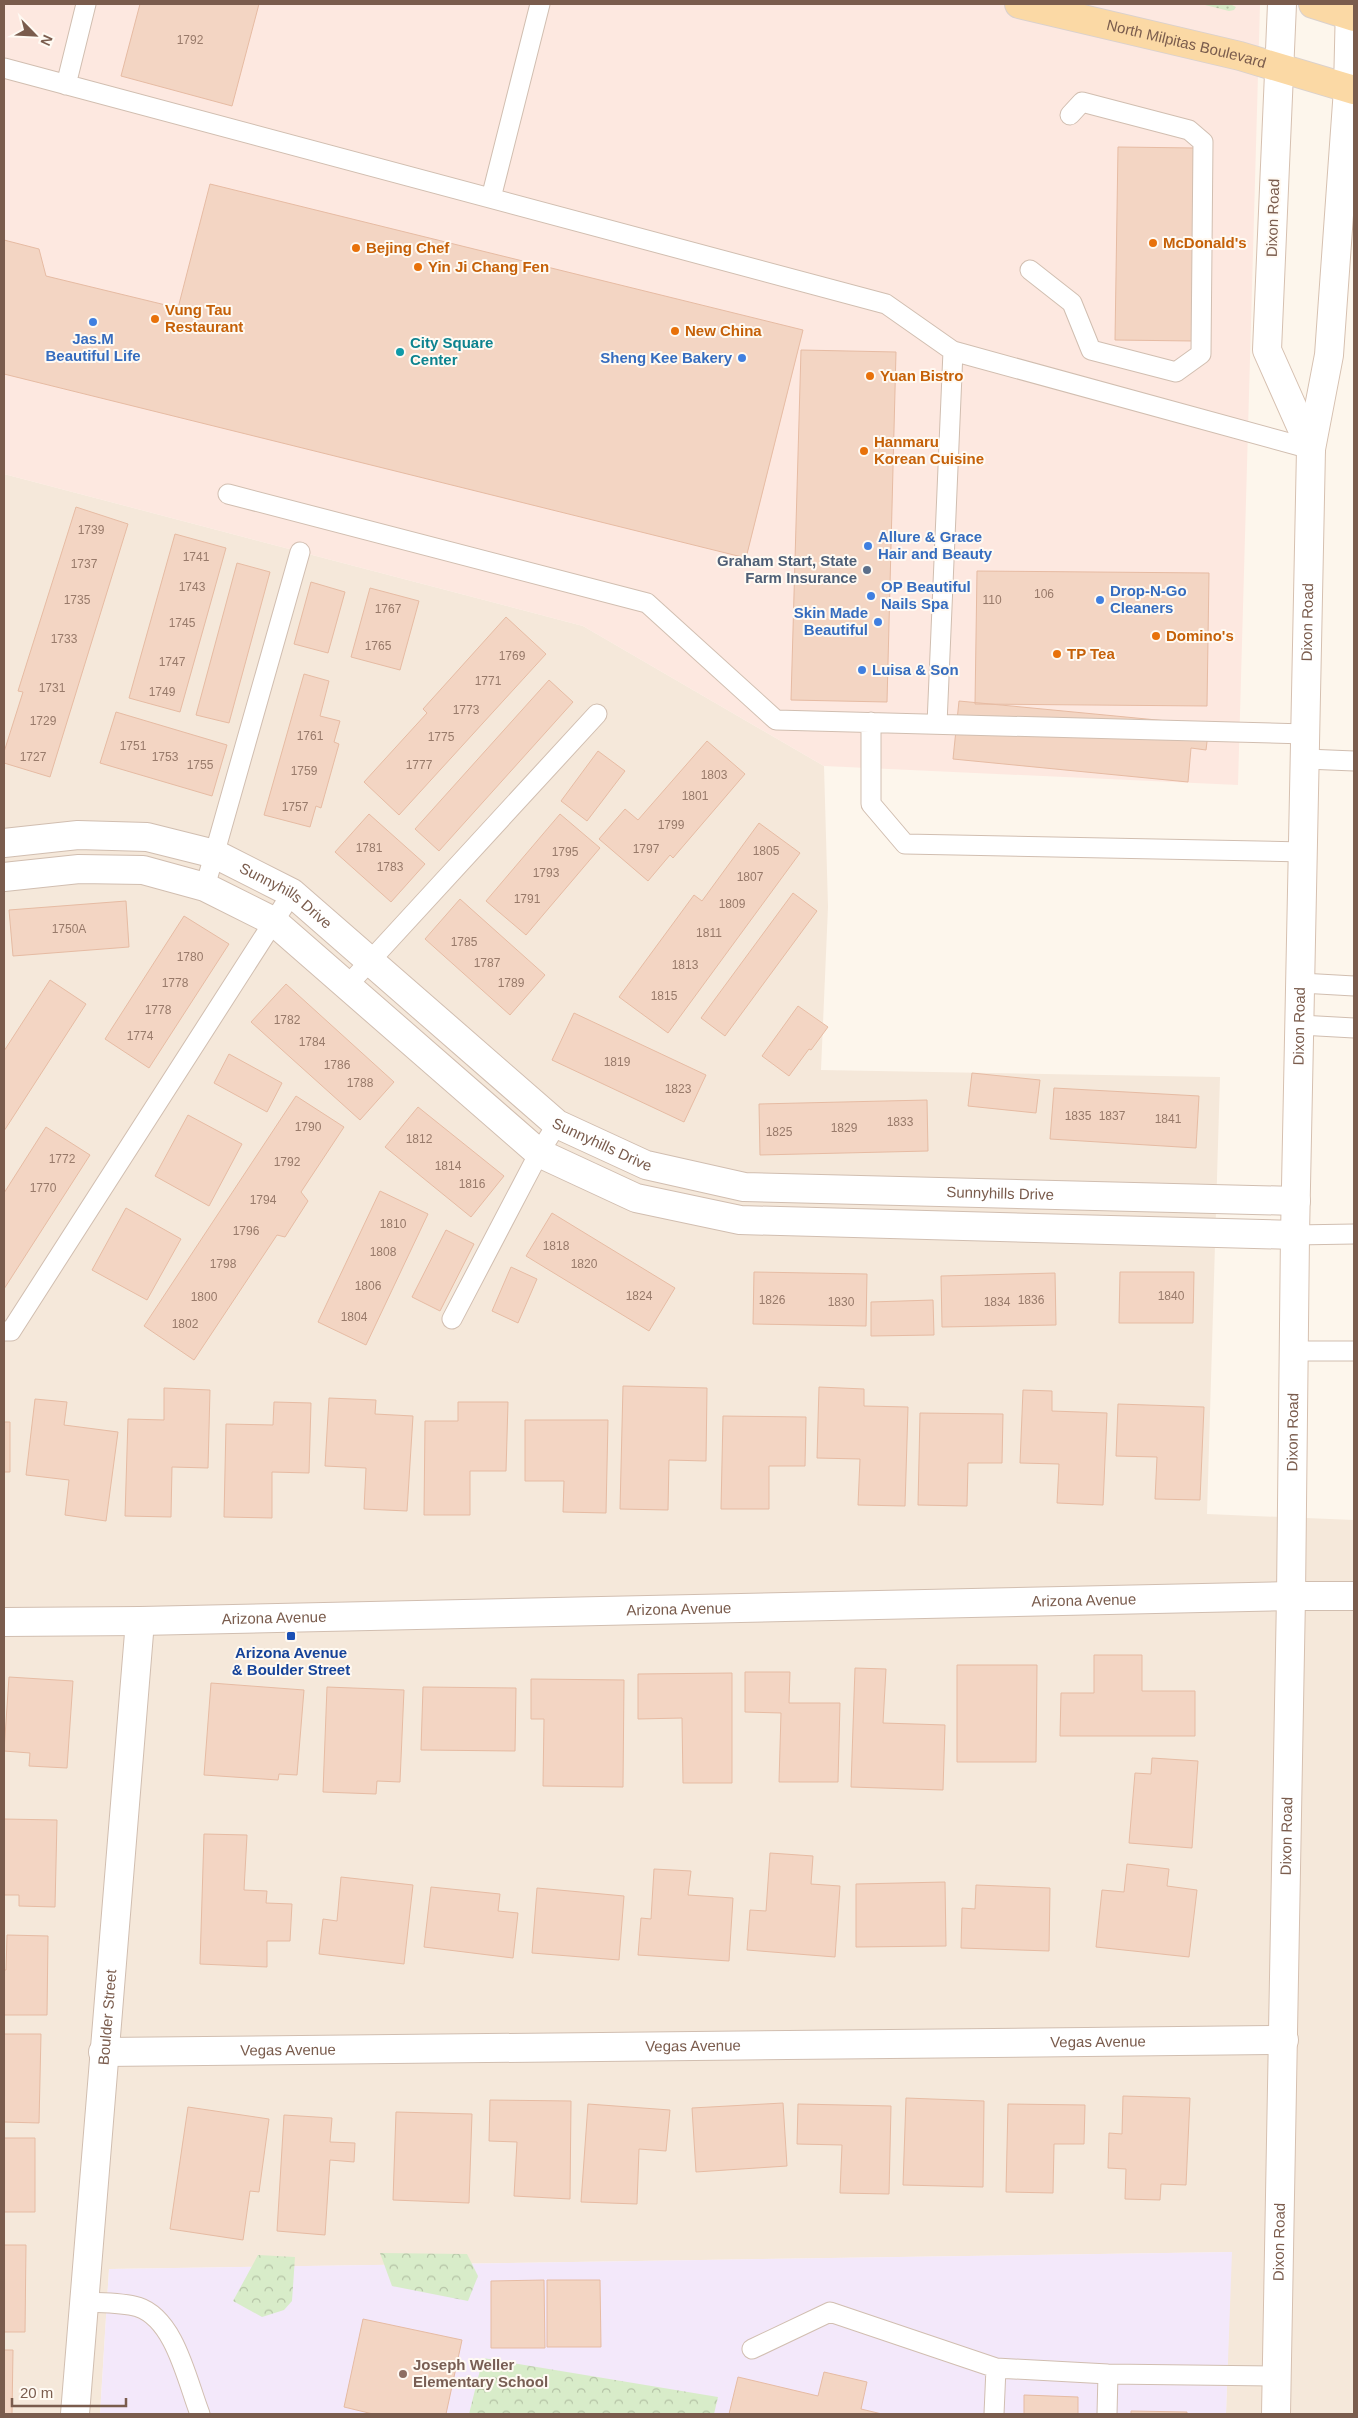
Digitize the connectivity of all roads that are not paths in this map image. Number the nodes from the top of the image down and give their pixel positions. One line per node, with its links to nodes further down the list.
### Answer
1 (86, 4): 9 (lane)
2 (540, 4): 12 (lane)
3 (1019, 4): 8 (main road, North Milpitas Boulevard)
4 (1282, 4): 8 (street, Dixon Road)
5 (1314, 4): 6 (main road)
6 (1351, 12): 10 (street, Dixon Road)
7 (4, 68): 9 (lane)
8 (1279, 68): 10 (main road, North Milpitas Boulevard); 15 (street, Dixon Road)
9 (66, 85): 12 (lane)
10 (1351, 90): 15 (street, Dixon Road)
11 (1070, 115): 13 (lane)
12 (491, 198): 14 (lane)
13 (1030, 270)
14 (953, 350): 15 (lane); 20 (lane)
15 (1311, 449): 21 (street, Dixon Road)
16 (228, 494): 19 (lane)
17 (300, 552): 25 (lane)
18 (597, 714): 30 (lane)
19 (871, 722): 20 (lane); 24 (lane)
20 (937, 724): 21 (lane)
21 (1306, 746): 22 (lane); 24 (street, Dixon Road)
22 (1354, 761)
23 (4, 843): 25 (street, Sunnyhills Drive)
24 (1304, 852): 31 (street, Dixon Road)
25 (215, 854): 27 (lane); 28 (street, Sunnyhills Drive)
26 (4, 877): 27 (street, Sunnyhills Drive)
27 (206, 887): 29 (street, Sunnyhills Drive)
28 (292, 893): 29 (lane); 30 (street, Sunnyhills Drive)
29 (273, 921): 32 (street, Sunnyhills Drive); 42 (lane)
30 (370, 961): 32 (lane); 36 (street, Sunnyhills Drive)
31 (1301, 984): 33 (lane); 34 (street, Dixon Road)
32 (347, 986): 37 (street, Sunnyhills Drive)
33 (1354, 986)
34 (1300, 1025): 35 (lane); 38 (street, Dixon Road)
35 (1354, 1028)
36 (557, 1124): 37 (lane); 38 (street, Sunnyhills Drive)
37 (539, 1153): 40 (street, Sunnyhills Drive); 41 (lane)
38 (1296, 1201): 40 (street, Dixon Road)
39 (1354, 1234): 40 (lane)
40 (1295, 1235): 43 (street, Dixon Road)
41 (452, 1319)
42 (4, 1331)
43 (1294, 1351): 44 (lane); 45 (street, Dixon Road)
44 (1354, 1351)
45 (1291, 1596): 46 (street, Arizona Avenue); 47 (street, Arizona Avenue); 49 (street, Dixon Road)
46 (1354, 1596)
47 (140, 1621): 48 (street, Arizona Avenue); 50 (street, Boulder Street)
48 (4, 1622)
49 (1284, 2040): 50 (street, Vegas Avenue); 55 (street, Dixon Road)
50 (103, 2052): 51 (street, Boulder Street)
51 (84, 2302): 56 (street, Boulder Street); 57 (lane)
52 (752, 2349): 53 (lane)
53 (996, 2368): 54 (lane); 58 (lane)
54 (1108, 2374): 55 (lane); 59 (lane)
55 (1278, 2376): 60 (street, Dixon Road)
56 (75, 2414)
57 (200, 2414)
58 (994, 2414)
59 (1107, 2414)
60 (1276, 2414)

